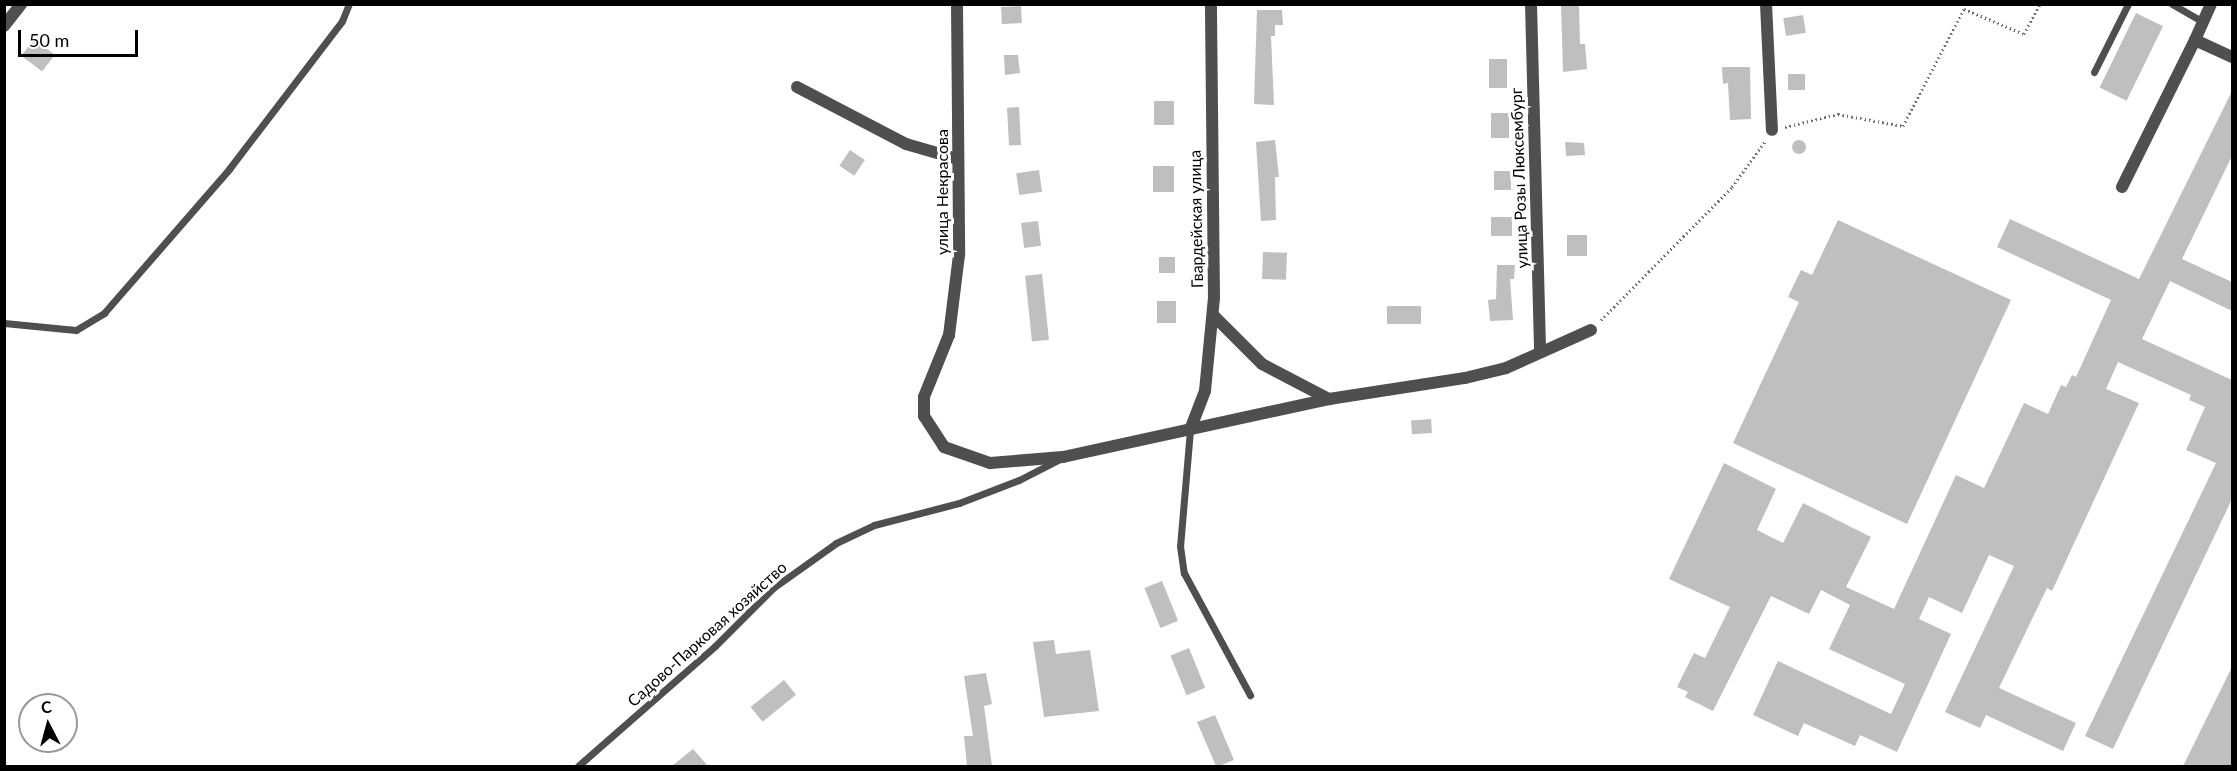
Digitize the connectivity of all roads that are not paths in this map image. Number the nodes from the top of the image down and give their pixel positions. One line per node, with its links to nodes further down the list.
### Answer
1 (21, 4): 11 (street)
2 (349, 4): 20 (lane)
3 (957, 4): 17 (street, улица Некрасова)
4 (1211, 4): 19 (street, Гвардейская улица)
5 (1531, 4): 22 (street, улица Розы Люксембург)
6 (1766, 4): 16 (street)
7 (2128, 4): 14 (lane)
8 (2172, 4): 10 (lane)
9 (2211, 4): 10 (street)
10 (2203, 22): 12 (street)
11 (4, 26)
12 (2195, 40): 13 (street); 18 (street)
13 (2232, 57)
14 (2094, 72)
15 (797, 87): 17 (street)
16 (1772, 130)
17 (958, 159): 25 (street, улица Некрасова)
18 (2122, 187)
19 (1213, 315): 23 (street); 24 (street, Гвардейская улица)
20 (4, 323)
21 (1591, 330): 22 (street, улица Некрасова)
22 (1540, 351): 23 (street, улица Некрасова)
23 (1329, 399): 24 (street, улица Некрасова)
24 (1190, 430): 25 (street, улица Некрасова); 26 (lane)
25 (1063, 458): 27 (lane, Садово-Парковая хозяйство)
26 (1250, 695)
27 (578, 766)

